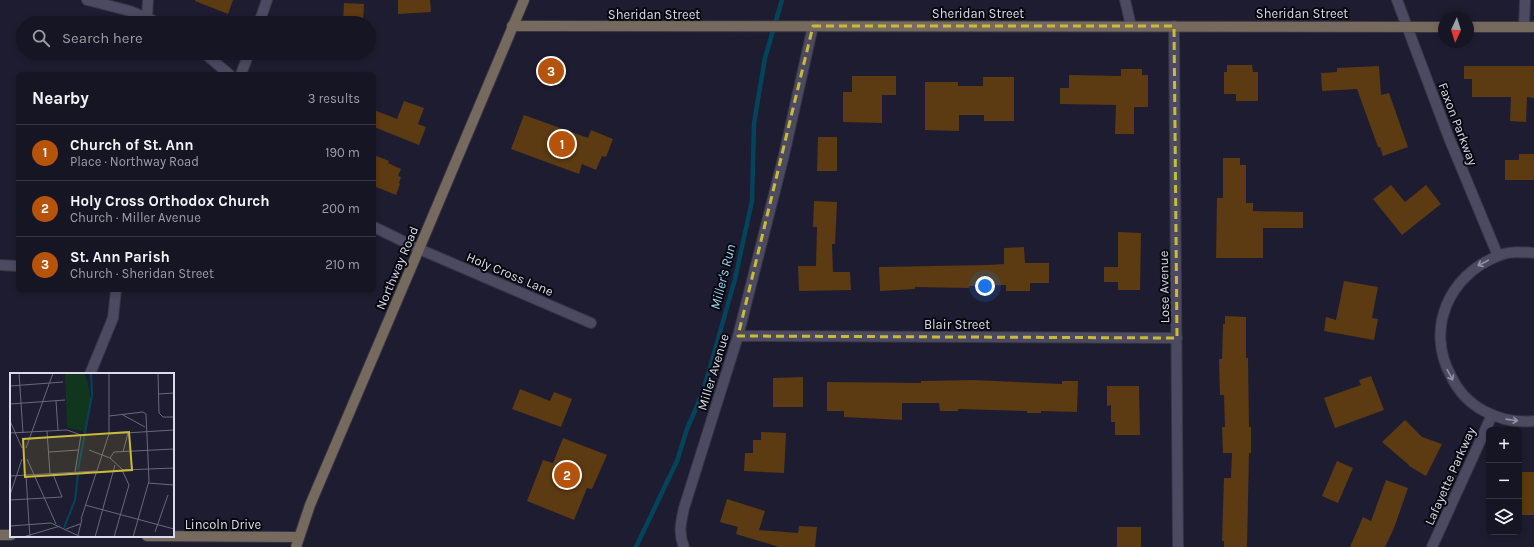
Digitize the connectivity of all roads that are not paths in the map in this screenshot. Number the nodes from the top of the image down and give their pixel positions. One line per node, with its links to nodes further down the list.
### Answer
1 (87, 0): 8 (street)
2 (148, 0): 9 (street)
3 (267, 0): 10 (street)
4 (524, 0): 11 (street, Northway Road)
5 (1125, 0): 13 (street)
6 (1398, 0): 15 (street, Faxon Parkway)
7 (1525, 0): 18 (street)
8 (144, 16)
9 (147, 16)
10 (261, 16)
11 (512, 26): 12 (street, Sheridan Street); 24 (street, Northway Road)
12 (813, 26): 13 (street, Sheridan Street); 31 (street, Miller Avenue)
13 (1132, 26): 14 (street, Sheridan Street)
14 (1174, 26): 15 (street, Sheridan Street); 32 (street, Lose Avenue)
15 (1407, 26): 16 (street, Sheridan Street); 26 (street, Faxon Parkway)
16 (1438, 26)
17 (1474, 26): 18 (street)
18 (1529, 27)
19 (212, 60): 21 (street)
20 (246, 60): 22 (street)
21 (227, 72)
22 (242, 72)
23 (376, 228): 24 (street)
24 (419, 249): 30 (street, Holy Cross Lane); 37 (street, Northway Road)
25 (1534, 253): 26 (street)
26 (1498, 256): 34 (street, one-way to 34)
27 (0, 265): 28 (street)
28 (16, 266)
29 (116, 292): 33 (street)
30 (591, 323)
31 (738, 336): 32 (street, Blair Street); 38 (street, Miller Avenue)
32 (1177, 338): 39 (street, Lose Avenue)
33 (90, 373)
34 (1492, 415): 35 (street, one-way to 35); 40 (street, Lafayette Parkway)
35 (1534, 421)
36 (172, 537): 37 (street, Lincoln Drive)
37 (297, 542)
38 (682, 543)
39 (1178, 547)
40 (1432, 547)

